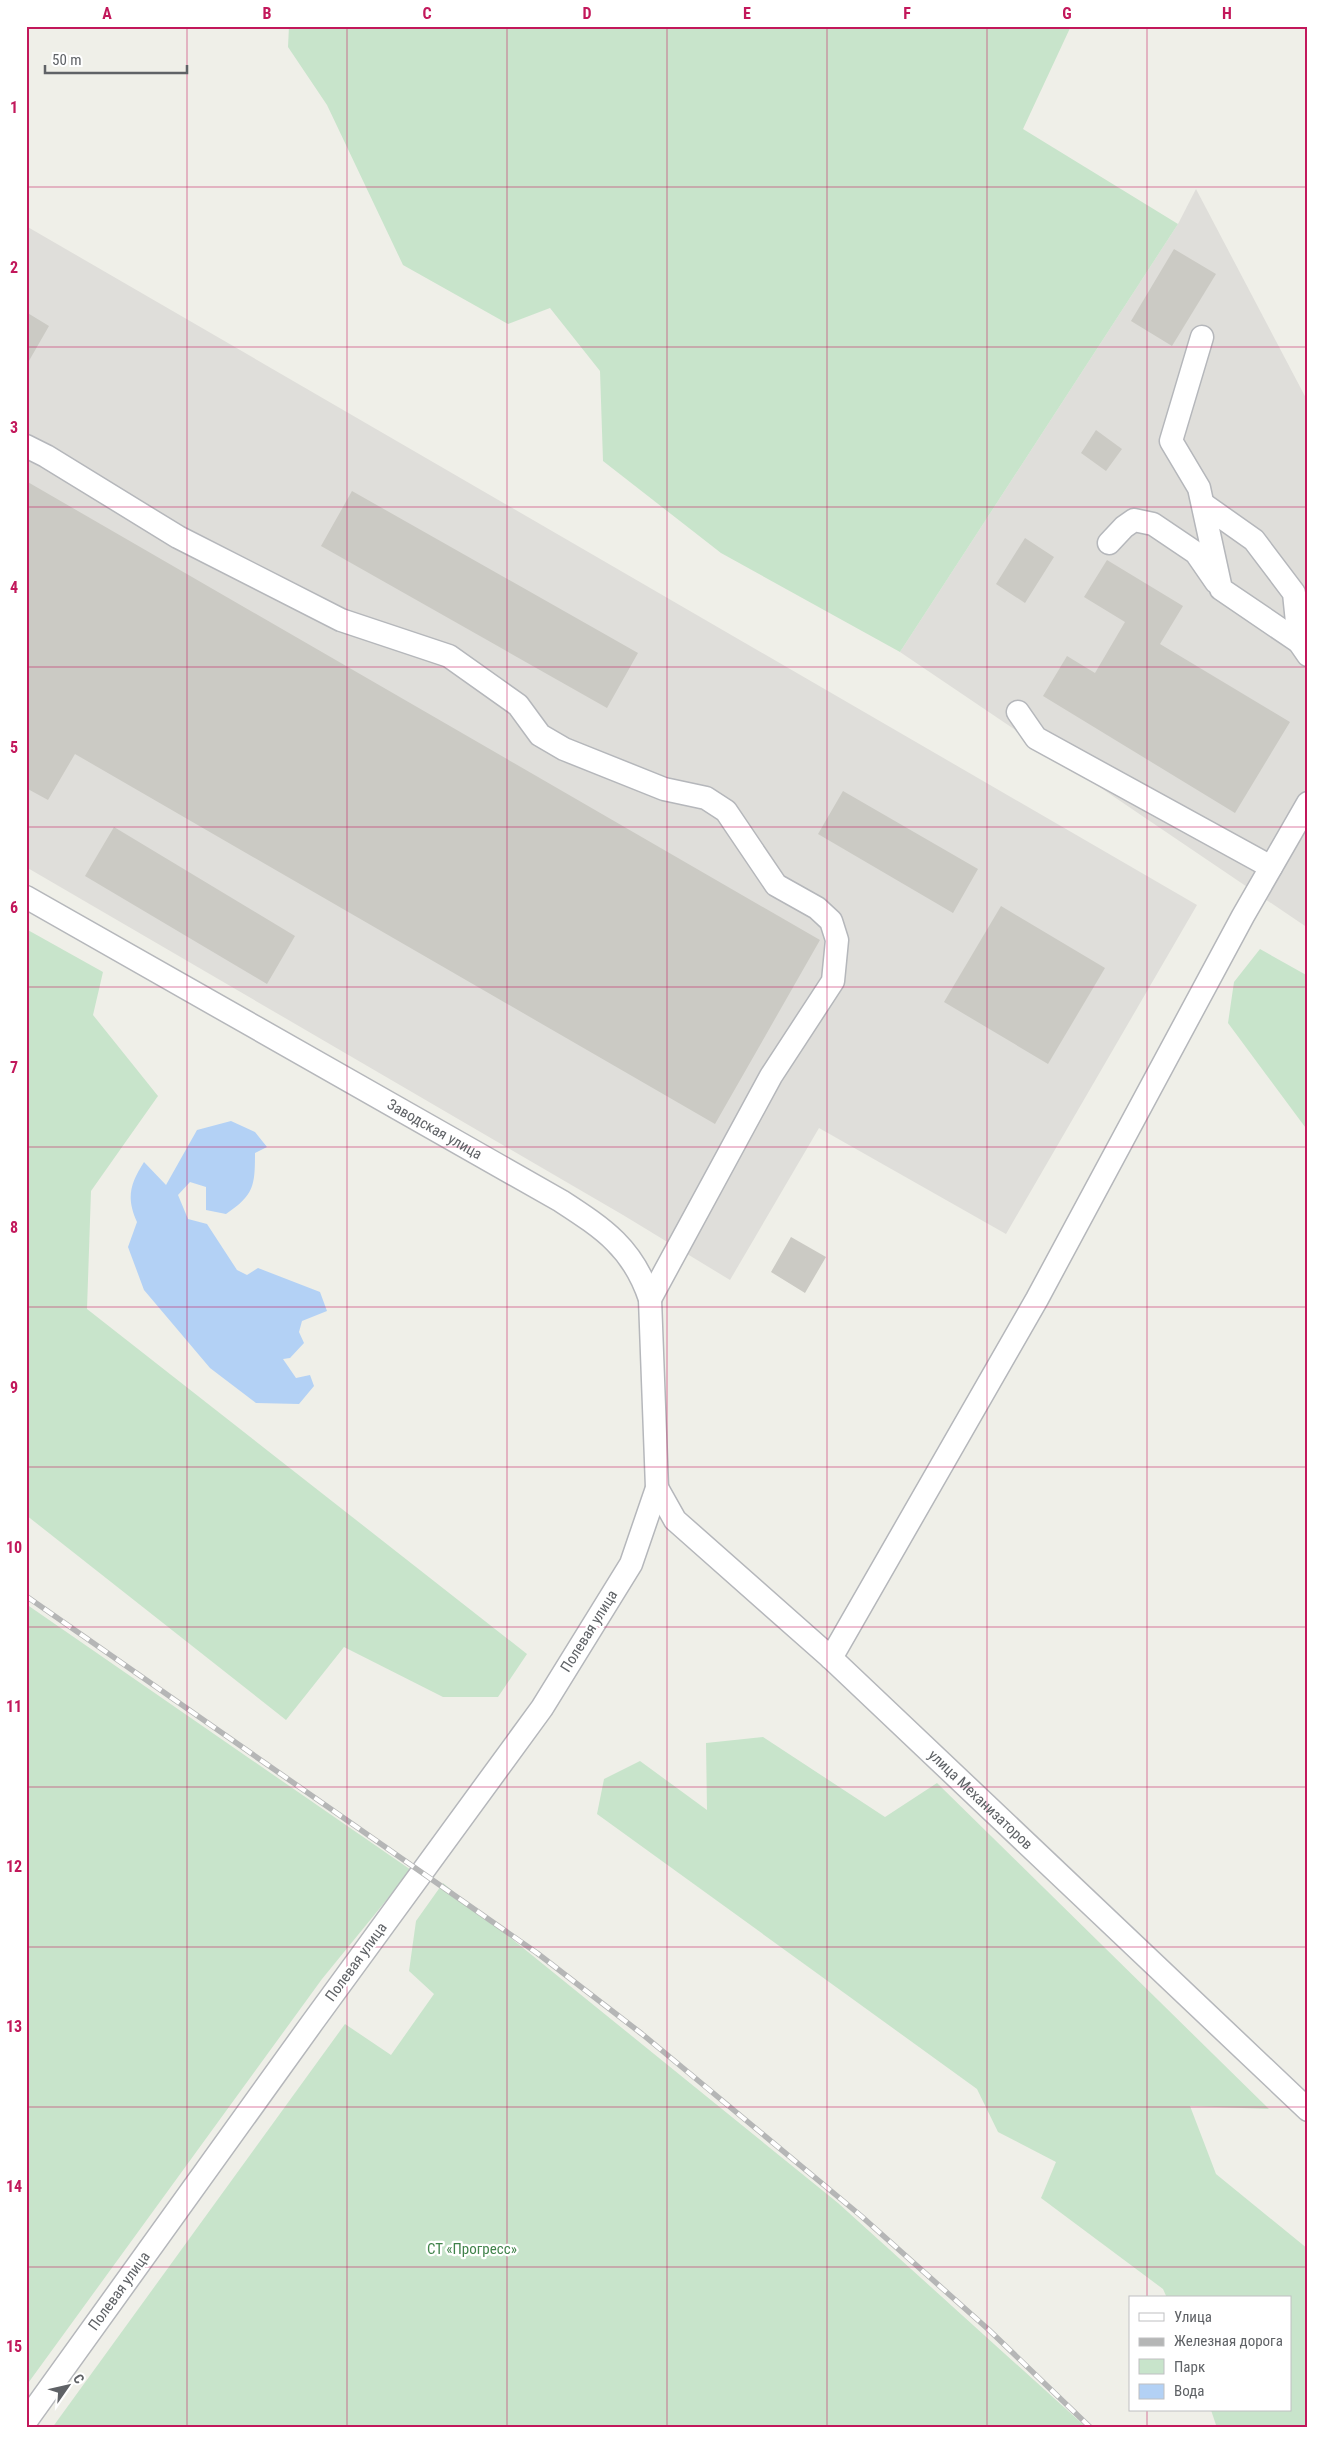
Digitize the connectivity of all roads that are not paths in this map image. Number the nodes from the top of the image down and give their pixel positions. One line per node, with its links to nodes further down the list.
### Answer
1 (1202, 337): 3 (street)
2 (26, 446): 11 (street)
3 (1203, 504): 5 (street); 6 (street)
4 (1109, 543): 5 (street)
5 (1221, 589): 6 (street)
6 (1303, 649)
7 (1018, 712): 9 (street)
8 (1308, 803): 9 (street)
9 (1271, 867): 13 (street)
10 (26, 897): 11 (street, Заводская улица)
11 (650, 1299): 12 (street, Заводская улица)
12 (657, 1488): 13 (street, улица Механизаторов); 15 (street, Полевая улица)
13 (831, 1658): 14 (street, улица Механизаторов)
14 (1308, 2110)
15 (26, 2421)

